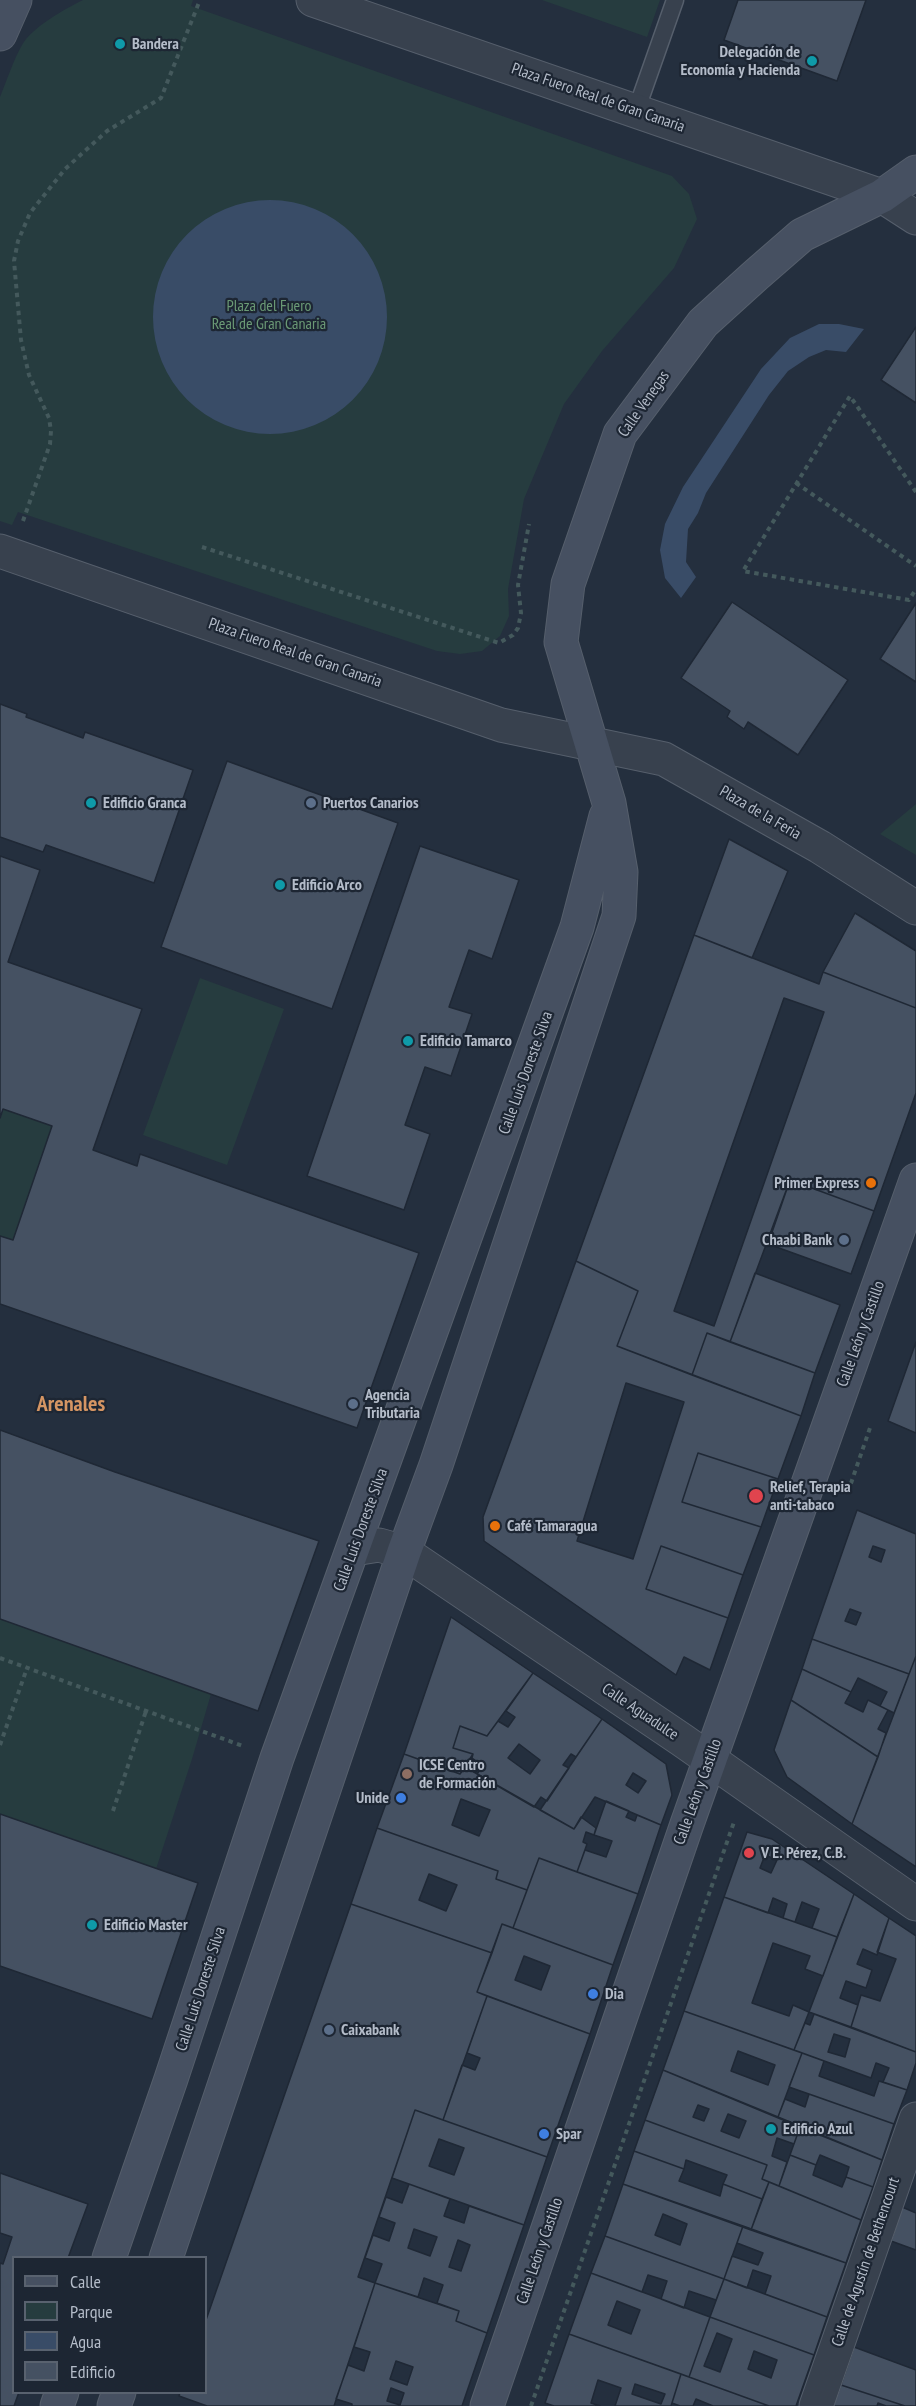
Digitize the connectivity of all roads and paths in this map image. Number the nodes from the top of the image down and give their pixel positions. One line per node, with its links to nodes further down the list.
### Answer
1 (15, 0): 5 (street)
2 (200, 0): 13 (path)
3 (313, 0): 6 (street, Plaza Fuero Real de Gran Canaria)
4 (675, 0): 6 (lane)
5 (0, 34)
6 (636, 111): 8 (street, Plaza Fuero Real de Gran Canaria)
7 (916, 172): 8 (street, Calle Venegas)
8 (882, 196): 9 (street, Plaza Fuero Real de Gran Canaria); 17 (street, Calle Venegas)
9 (916, 218)
10 (796, 483): 11 (path); 15 (path); 16 (path)
11 (916, 492)
12 (530, 524): 14 (path)
13 (9, 539): 17 (street, Plaza Fuero Real de Gran Canaria)
14 (202, 547)
15 (916, 566)
16 (916, 589)
17 (594, 744): 18 (street, Calle Luis Doreste Silva); 19 (street, Plaza de la Feria)
18 (609, 802): 23 (street, Calle Luis Doreste Silva); 24 (street, Calle Luis Doreste Silva)
19 (916, 908)
20 (916, 1180): 30 (street, Calle León y Castillo)
21 (873, 1420): 22 (path)
22 (845, 1498)
23 (354, 1549): 24 (street, Calle Aguadulce); 29 (street, Calle Luis Doreste Silva)
24 (404, 1552): 30 (street, Calle Aguadulce); 36 (street, Calle Luis Doreste Silva)
25 (0, 1658): 26 (path)
26 (27, 1668): 27 (path); 28 (path)
27 (146, 1711): 29 (path); 32 (path)
28 (0, 1745)
29 (278, 1758): 35 (street, Calle Luis Doreste Silva)
30 (710, 1760): 31 (street, Calle Aguadulce); 37 (street, Calle León y Castillo)
31 (745, 1785): 33 (street, Calle Aguadulce); 38 (path)
32 (113, 1811)
33 (916, 1904)
34 (916, 2119): 39 (street, Calle de Agustín de Bethencourt)
35 (110, 2256)
36 (167, 2256)
37 (487, 2406)
38 (531, 2406)
39 (816, 2406)

